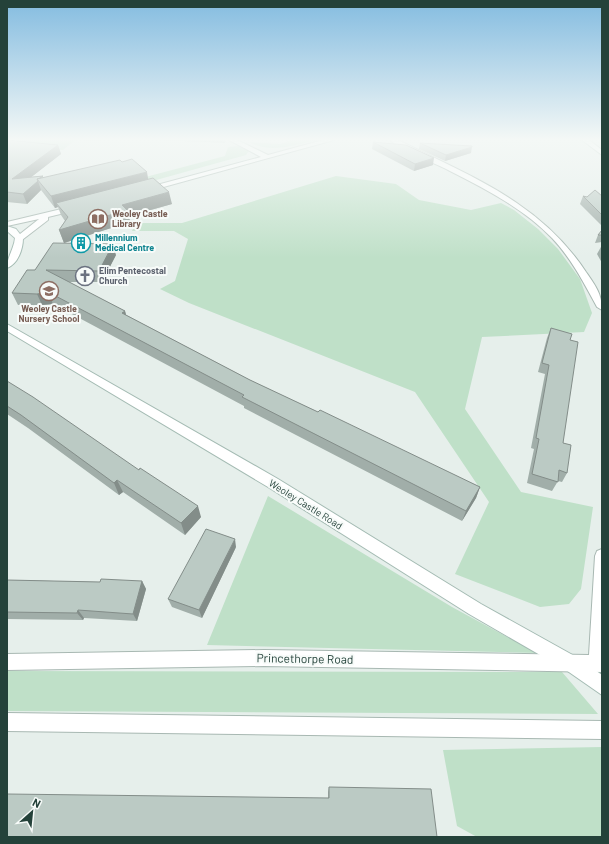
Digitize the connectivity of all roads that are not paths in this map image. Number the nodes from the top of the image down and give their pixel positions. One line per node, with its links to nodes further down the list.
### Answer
1 (183, 179): 3 (street)
2 (469, 179): 10 (street)
3 (136, 192)
4 (82, 206): 5 (street)
5 (51, 214): 6 (street); 8 (street)
6 (7, 224)
7 (7, 228): 8 (street)
8 (19, 238): 9 (street)
9 (7, 265)
10 (602, 307)
11 (7, 327): 14 (street, Weoley Castle Road)
12 (602, 556): 15 (street)
13 (7, 662): 14 (street, Princethorpe Road)
14 (572, 664): 15 (street, Princethorpe Road); 16 (street, Weoley Castle Road)
15 (600, 664)
16 (602, 686)
17 (7, 722): 18 (street)
18 (602, 730)

